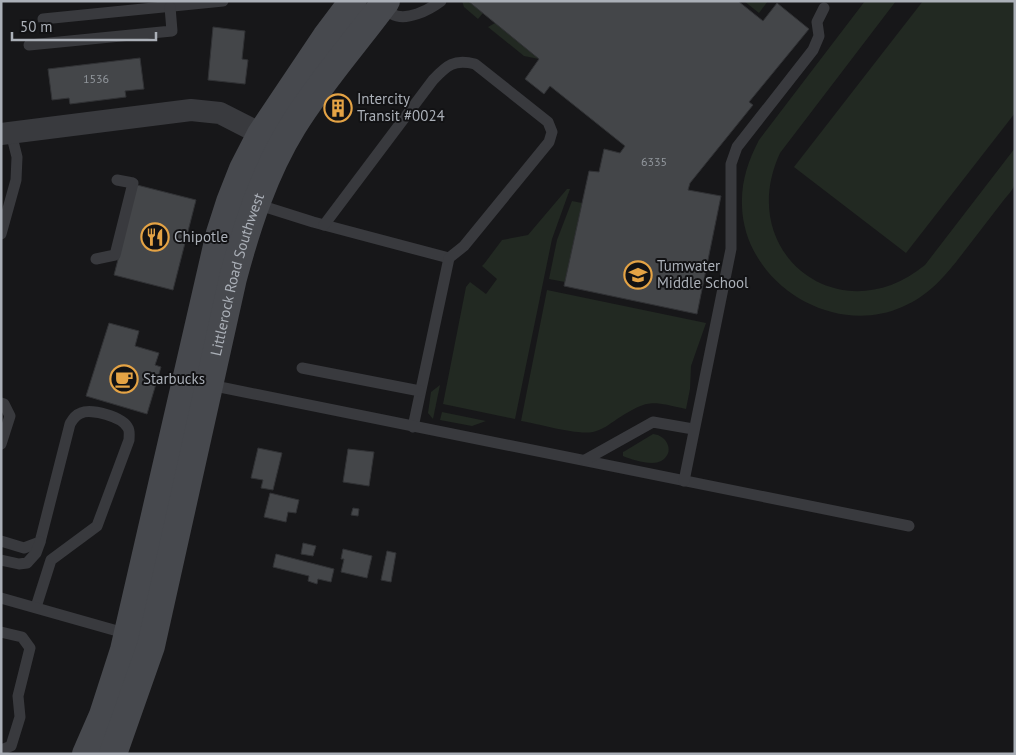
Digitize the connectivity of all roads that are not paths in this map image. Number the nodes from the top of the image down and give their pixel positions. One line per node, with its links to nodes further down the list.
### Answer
1 (223, 1): 5 (lane)
2 (353, 1): 10 (main road, Littlerock Road Southwest)
3 (441, 1): 4 (lane)
4 (384, 4): 12 (main road, Littlerock Road Southwest)
5 (170, 6): 7 (lane); 8 (lane)
6 (824, 8): 22 (lane)
7 (43, 19)
8 (29, 45)
9 (6, 133): 10 (street); 14 (lane)
10 (261, 134): 33 (main road, Littlerock Road Southwest)
11 (117, 180): 16 (lane)
12 (256, 204): 13 (lane); 18 (main road, Littlerock Road Southwest)
13 (324, 225): 15 (lane); 15 (lane)
14 (1, 234)
15 (450, 258): 19 (lane)
16 (96, 259)
17 (302, 368): 19 (lane)
18 (208, 384): 21 (lane); 36 (main road, Littlerock Road Southwest)
19 (420, 391): 21 (lane)
20 (1, 403): 23 (lane)
21 (413, 426): 24 (lane)
22 (693, 429): 24 (lane); 25 (lane)
23 (1, 444)
24 (585, 460): 25 (lane)
25 (684, 481): 26 (lane)
26 (909, 526)
27 (1, 541): 28 (lane)
28 (40, 542): 29 (lane); 31 (lane)
29 (1, 560)
30 (1, 598): 31 (lane)
31 (36, 607): 33 (lane)
32 (1, 632): 34 (lane)
33 (128, 634): 35 (main road, Littlerock Road Southwest)
34 (1, 750)
35 (86, 754)
36 (114, 754)

